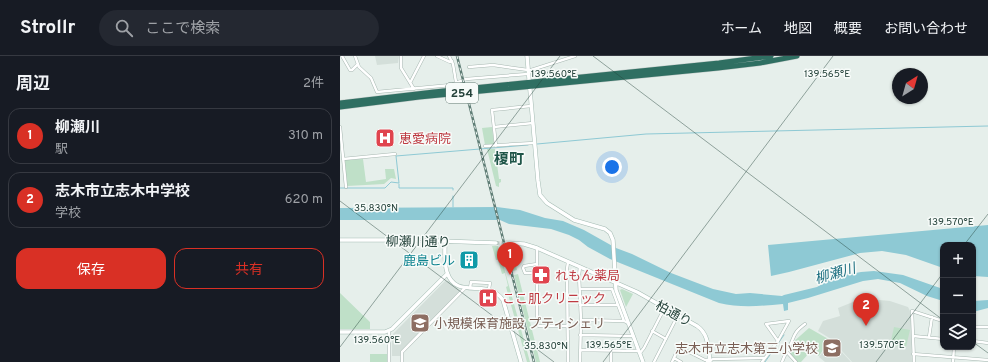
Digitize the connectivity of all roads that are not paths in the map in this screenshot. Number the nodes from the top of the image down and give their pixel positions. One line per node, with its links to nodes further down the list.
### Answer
1 (342, 56): 14 (street)
2 (355, 56): 14 (street)
3 (401, 56): 18 (street)
4 (424, 56): 18 (street)
5 (436, 56): 13 (street)
6 (449, 56): 13 (street)
7 (527, 56): 16 (street)
8 (560, 56): 12 (street)
9 (575, 56): 12 (street)
10 (771, 56): 19 (highway, 254)
11 (797, 56): 19 (highway, 254)
12 (561, 61): 16 (street)
13 (452, 62): 17 (street)
14 (358, 63): 20 (street)
15 (469, 67): 16 (street)
16 (528, 72): 17 (street); 19 (street)
17 (456, 82): 20 (street)
18 (410, 83): 20 (street)
19 (529, 85): 21 (highway, 254); 22 (street); 23 (highway, 254)
20 (414, 89)
21 (340, 102)
22 (531, 106): 24 (street); 25 (street)
23 (340, 107)
24 (533, 123): 25 (street); 27 (street)
25 (494, 127): 29 (street)
26 (340, 128): 31 (street)
27 (534, 142): 29 (street); 43 (street)
28 (485, 146): 29 (street)
29 (496, 146)
30 (395, 154): 31 (street)
31 (343, 159): 32 (street)
32 (346, 187)
33 (340, 240): 34 (street, 柳瀬川通り)
34 (445, 241): 35 (street, 柳瀬川通り); 42 (street)
35 (496, 243)
36 (506, 243): 37 (street)
37 (537, 248): 38 (street); 39 (street)
38 (568, 262): 40 (street); 59 (street)
39 (536, 264): 41 (street); 41 (street)
40 (580, 267): 43 (street); 47 (street)
41 (537, 273): 59 (street)
42 (447, 274): 44 (street); 62 (street)
43 (616, 283): 52 (street, 柏通り); 57 (street)
44 (465, 288): 45 (street); 85 (street)
45 (470, 289): 46 (street); 46 (street)
46 (489, 289): 48 (street)
47 (580, 289): 49 (street); 51 (street)
48 (506, 305): 50 (street); 86 (street)
49 (580, 305): 51 (street); 55 (street)
50 (500, 306)
51 (618, 306): 57 (street)
52 (665, 308): 53 (street, 柏通り); 63 (street)
53 (678, 315): 69 (street); 94 (street, 柏通り)
54 (932, 317): 56 (street); 67 (street); 68 (street)
55 (581, 320): 57 (street); 65 (street)
56 (940, 320)
57 (626, 322): 66 (street)
58 (805, 324): 77 (street)
59 (567, 326): 87 (street)
60 (976, 327): 61 (street)
61 (988, 328)
62 (389, 331): 64 (street); 84 (street)
63 (652, 331): 69 (street); 78 (street)
64 (340, 332)
65 (580, 335): 66 (street); 74 (street)
66 (633, 336): 78 (street)
67 (913, 336): 68 (street); 79 (street)
68 (929, 337): 70 (street)
69 (666, 338): 91 (street)
70 (940, 339)
71 (778, 341): 71 (street); 82 (street)
72 (976, 341): 73 (street)
73 (988, 342)
74 (580, 350): 75 (street); 88 (street)
75 (611, 350): 78 (street); 89 (street)
76 (954, 350): 80 (street)
77 (786, 351): 96 (street); 97 (street)
78 (639, 352): 90 (street)
79 (913, 354): 80 (street); 98 (street)
80 (953, 357): 83 (street); 99 (street)
81 (674, 358): 92 (street); 93 (street); 94 (street)
82 (765, 358): 94 (street); 95 (street)
83 (988, 360)
84 (389, 362)
85 (402, 362)
86 (522, 362)
87 (568, 362)
88 (580, 362)
89 (611, 362)
90 (643, 362)
91 (654, 362)
92 (672, 362)
93 (681, 362)
94 (709, 362)
95 (762, 362)
96 (782, 362)
97 (796, 362)
98 (914, 362)
99 (953, 362)

